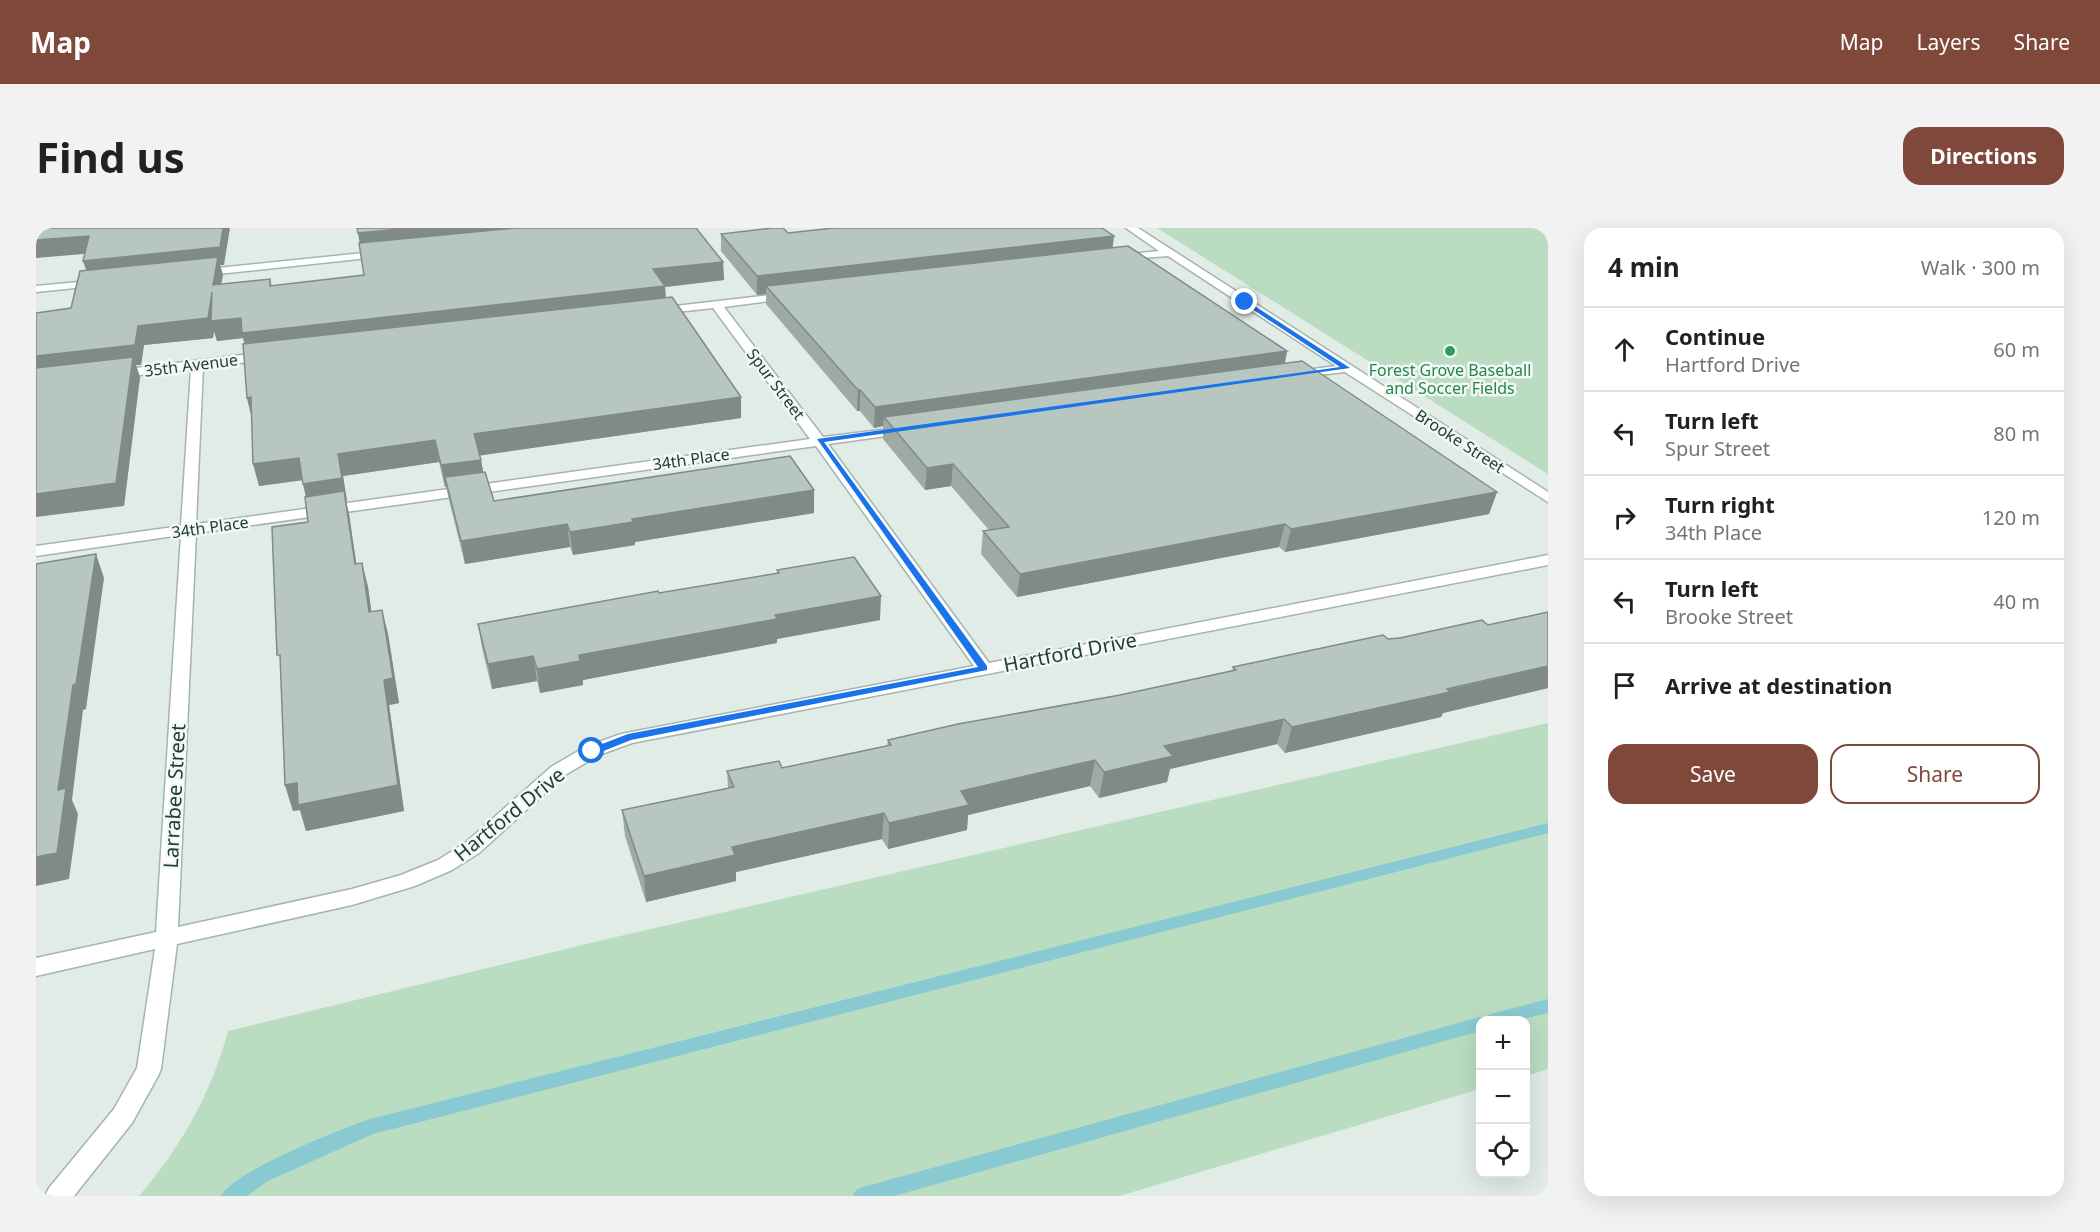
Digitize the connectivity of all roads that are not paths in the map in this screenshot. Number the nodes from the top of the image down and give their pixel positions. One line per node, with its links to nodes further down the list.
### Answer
1 (1131, 228): 3 (street, Brooke Street)
2 (390, 249): 5 (street)
3 (1168, 252): 4 (street); 15 (street, Brooke Street)
4 (1108, 260)
5 (186, 269)
6 (106, 272): 7 (street)
7 (36, 279)
8 (116, 281): 9 (street)
9 (36, 289)
10 (800, 295): 11 (street)
11 (717, 305): 12 (street); 19 (street, Spur Street)
12 (640, 314)
13 (278, 355): 14 (street, 35th Avenue)
14 (197, 364): 16 (street, 35th Avenue); 21 (street, Larrabee Street)
15 (1347, 368): 17 (street); 20 (street, Brooke Street)
16 (105, 375)
17 (1279, 377)
18 (923, 427): 19 (street, 34th Place)
19 (819, 441): 21 (street, 34th Place); 24 (street, Spur Street)
20 (1548, 498)
21 (188, 530): 22 (street, 34th Place); 25 (street, Larrabee Street)
22 (36, 551)
23 (1548, 560): 24 (street, Hartford Drive)
24 (984, 668): 25 (street, Hartford Drive)
25 (167, 939): 26 (street, Hartford Drive); 27 (street, Larrabee Street)
26 (36, 967)
27 (58, 1196)

